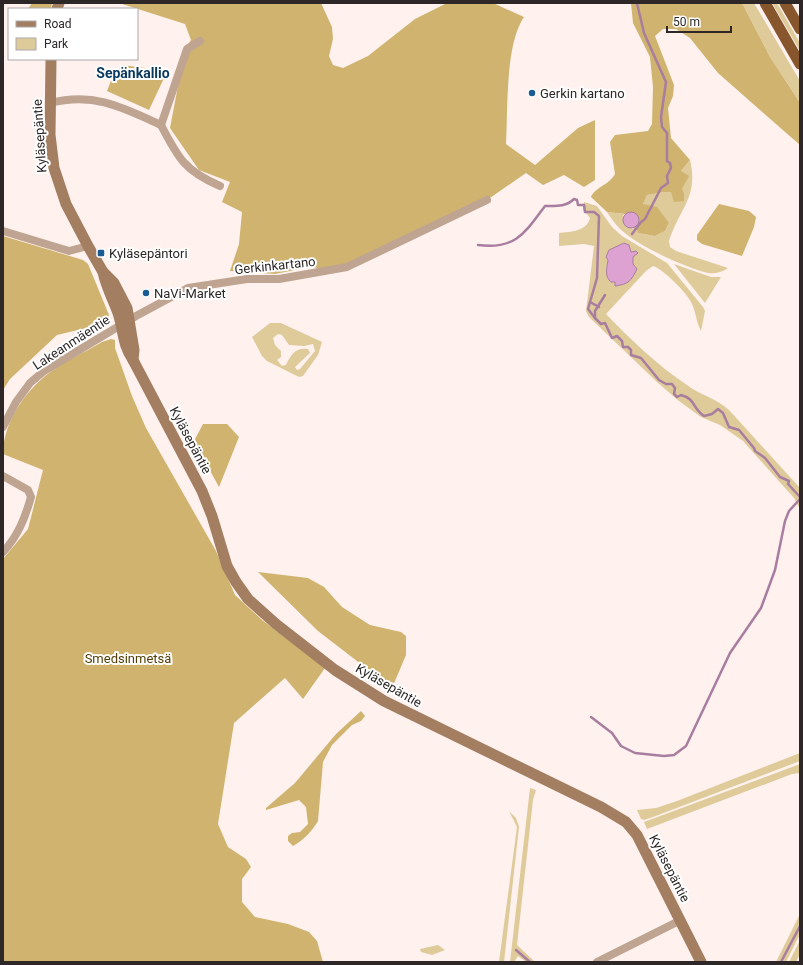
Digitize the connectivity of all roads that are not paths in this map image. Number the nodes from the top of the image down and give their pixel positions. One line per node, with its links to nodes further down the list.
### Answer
1 (765, 3): 6 (highway)
2 (785, 3): 3 (highway)
3 (800, 29)
4 (200, 41): 8 (street)
5 (51, 60): 7 (main road, Kyläsepäntie)
6 (800, 64)
7 (50, 103): 8 (street); 12 (main road, Kyläsepäntie)
8 (161, 125): 9 (street)
9 (220, 186)
10 (487, 200): 13 (street, Gerkinkartano)
11 (3, 231): 12 (street)
12 (88, 246): 13 (main road, Kyläsepäntie)
13 (125, 322): 14 (street, Lakeanmäentie); 17 (main road, Kyläsepäntie)
14 (3, 427)
15 (3, 476): 16 (street)
16 (3, 552)
17 (681, 920): 18 (street); 19 (main road, Kyläsepäntie)
18 (597, 962)
19 (701, 962)

